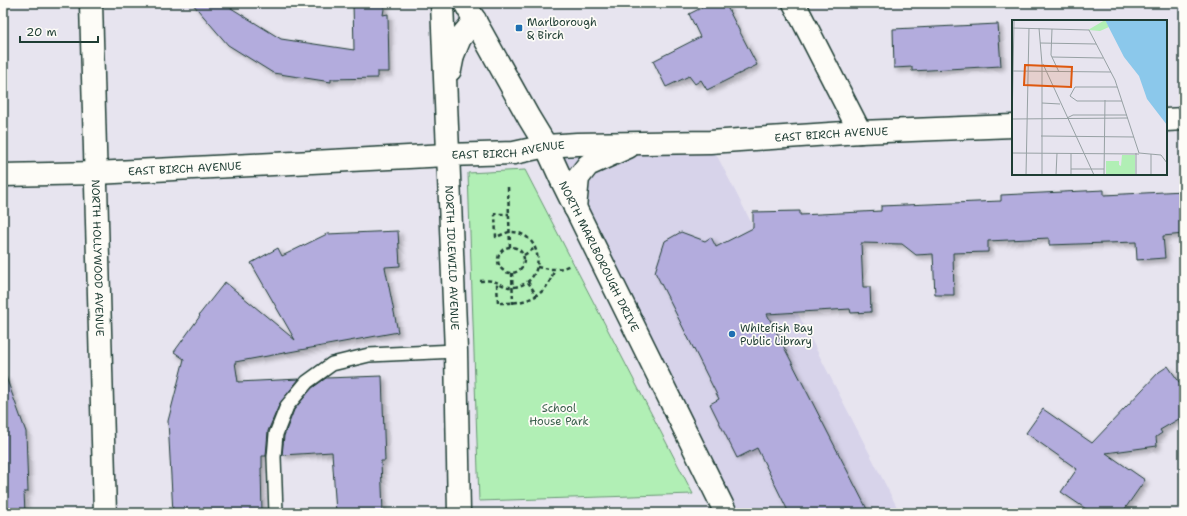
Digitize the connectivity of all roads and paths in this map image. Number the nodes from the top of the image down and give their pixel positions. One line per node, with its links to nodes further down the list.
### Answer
1 (91, 3): 13 (street, NORTH HOLLYWOOD AVENUE)
2 (442, 3): 5 (street, NORTH IDLEWILD AVENUE)
3 (794, 3): 9 (street)
4 (470, 11): 5 (street); 11 (street, NORTH MARLBOROUGH DRIVE)
5 (445, 99): 12 (street, NORTH IDLEWILD AVENUE)
6 (1167, 120): 7 (street)
7 (1184, 120)
8 (1012, 126): 9 (street, EAST BIRCH AVENUE)
9 (860, 132): 10 (street, EAST BIRCH AVENUE)
10 (634, 144): 11 (street, EAST BIRCH AVENUE); 16 (street)
11 (546, 146): 12 (street, EAST BIRCH AVENUE); 16 (street, NORTH MARLBOROUGH DRIVE)
12 (447, 155): 13 (street, EAST BIRCH AVENUE); 32 (street, NORTH IDLEWILD AVENUE)
13 (96, 172): 14 (street, EAST BIRCH AVENUE); 33 (street, NORTH HOLLYWOOD AVENUE)
14 (3, 175)
15 (508, 187): 17 (path)
16 (575, 208): 36 (street, NORTH MARLBOROUGH DRIVE)
17 (509, 214): 18 (path); 18 (path)
18 (510, 232): 19 (path); 20 (path)
19 (510, 247): 21 (path); 25 (path)
20 (536, 248): 21 (path); 23 (path)
21 (524, 256): 25 (path)
22 (570, 265): 24 (path)
23 (537, 267): 24 (path); 27 (path)
24 (554, 270): 30 (path)
25 (512, 273): 29 (path)
26 (480, 281): 28 (path)
27 (528, 282): 29 (path); 30 (path)
28 (497, 283): 29 (path); 31 (path)
29 (512, 287): 31 (path)
30 (537, 296): 31 (path)
31 (512, 304)
32 (456, 351): 34 (lane); 35 (street, NORTH IDLEWILD AVENUE)
33 (105, 513)
34 (276, 513)
35 (459, 513)
36 (726, 513)

